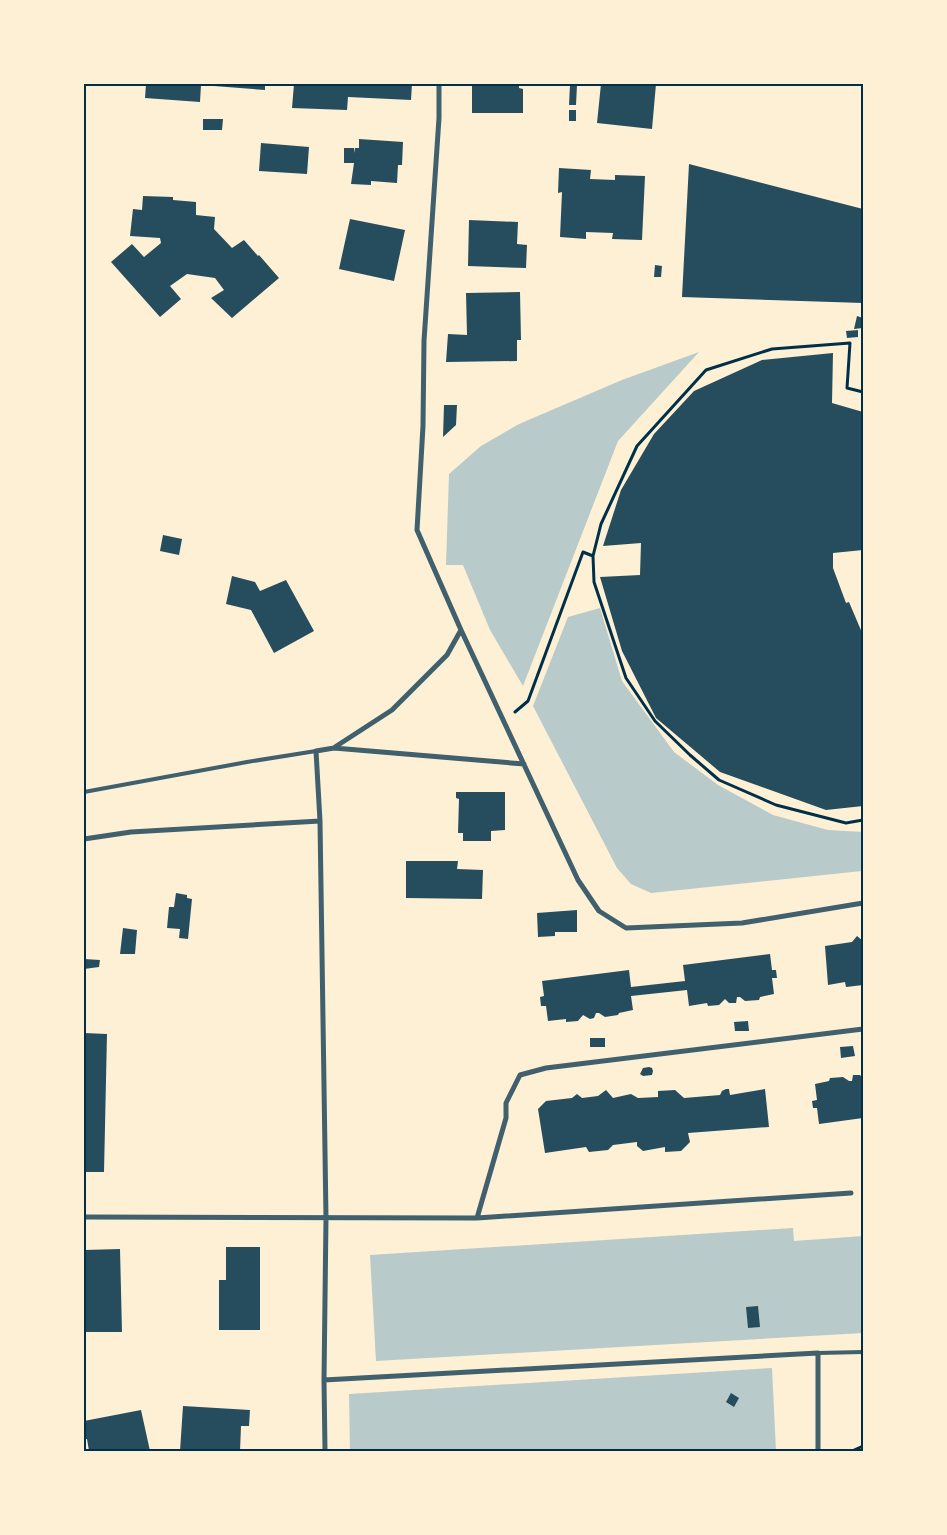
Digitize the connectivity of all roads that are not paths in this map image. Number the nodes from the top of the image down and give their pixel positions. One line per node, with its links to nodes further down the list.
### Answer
1 (439, 84): 2 (street)
2 (461, 630): 3 (street); 5 (street)
3 (334, 748): 4 (street); 5 (street)
4 (316, 751): 6 (lane); 7 (street)
5 (524, 764): 9 (street)
6 (84, 792)
7 (320, 821): 8 (street); 13 (street)
8 (84, 839)
9 (863, 903)
10 (863, 1029): 14 (street)
11 (851, 1193): 14 (street)
12 (84, 1217): 13 (street)
13 (326, 1218): 14 (street); 17 (street)
14 (477, 1218)
15 (863, 1352): 16 (lane)
16 (818, 1353): 17 (street); 19 (street)
17 (324, 1380): 18 (street)
18 (325, 1451)
19 (818, 1451)

